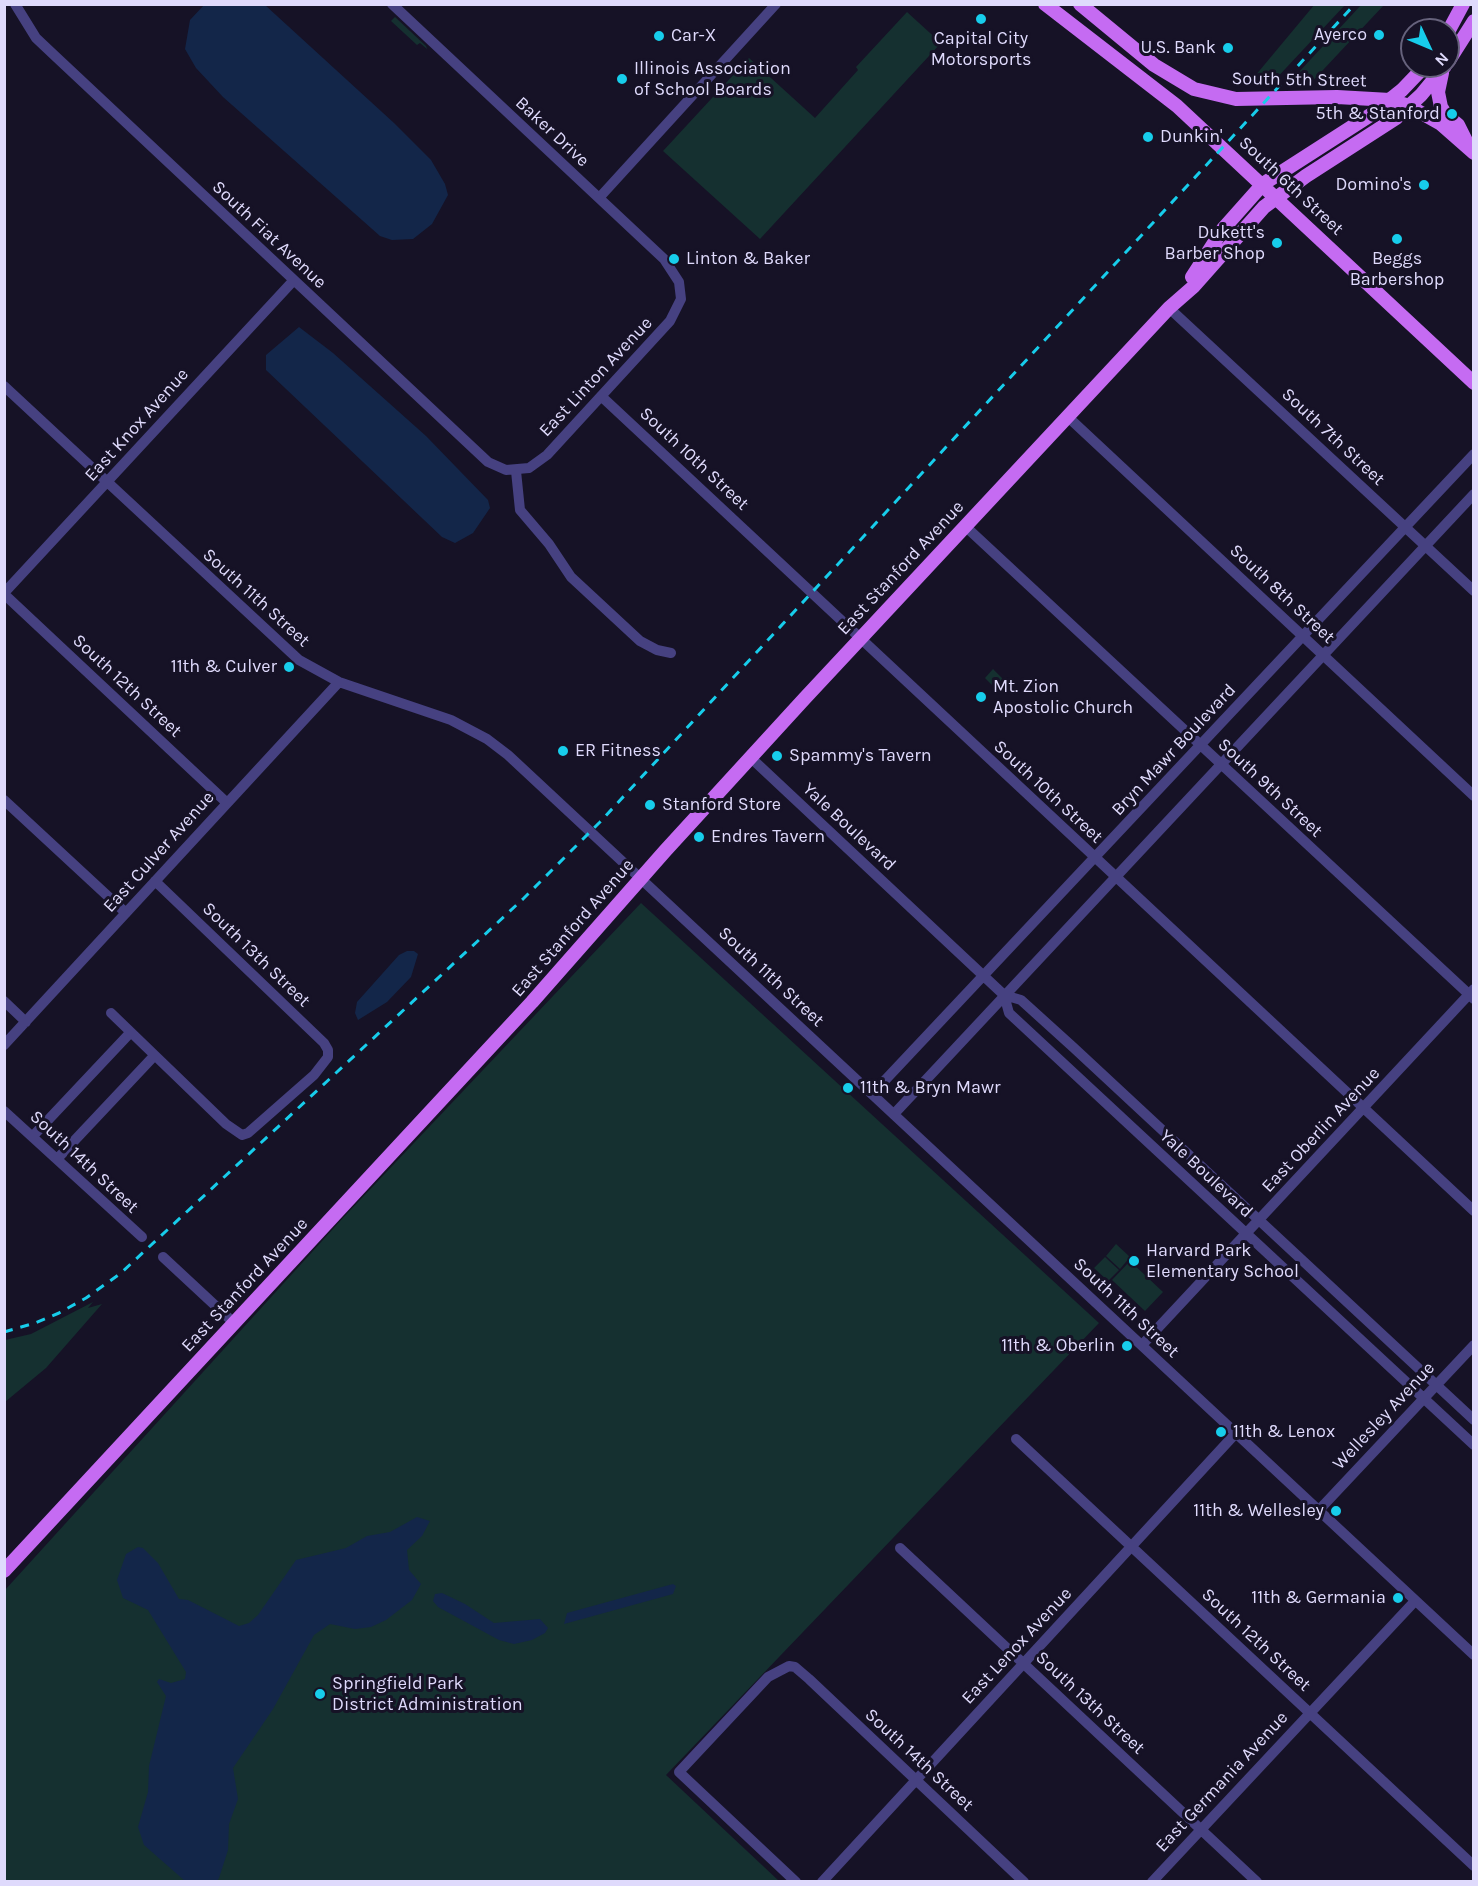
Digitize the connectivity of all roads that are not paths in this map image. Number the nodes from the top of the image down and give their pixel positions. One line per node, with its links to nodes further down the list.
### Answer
1 (15, 4): 19 (street, South Fiat Avenue)
2 (392, 4): 18 (street, Baker Drive)
3 (776, 4): 18 (street)
4 (1045, 4): 16 (main road, South 6th Street)
5 (1080, 4): 13 (main road, South 5th Street)
6 (1463, 4): 7 (main road)
7 (1456, 18)
8 (1473, 21): 9 (main road, East Stanford Avenue)
9 (1460, 41)
10 (1413, 78): 13 (main road, East Stanford Avenue)
11 (1434, 78): 14 (main road, East Stanford Avenue)
12 (1442, 78): 15 (main road)
13 (1390, 100): 14 (main road, South 5th Street); 16 (main road, East Stanford Avenue)
14 (1409, 106): 15 (main road, South 5th Street); 17 (main road, East Stanford Avenue)
15 (1472, 151)
16 (1263, 184): 17 (main road, South 6th Street); 21 (main road, East Stanford Avenue)
17 (1276, 196): 21 (main road, East Stanford Avenue); 22 (main road, South 6th Street)
18 (598, 198): 20 (street, Baker Drive)
19 (294, 280): 27 (street, South Fiat Avenue); 28 (street, East Knox Avenue)
20 (681, 289): 24 (street, East Linton Avenue)
21 (1169, 308): 25 (main road, East Stanford Avenue); 31 (street, South 7th Street)
22 (1473, 383)
23 (4, 386): 28 (street, South 11th Street)
24 (601, 396): 27 (street, East Linton Avenue); 36 (street, South 10th Street)
25 (1068, 417): 30 (main road, East Stanford Avenue); 35 (street, South 8th Street)
26 (1473, 454): 31 (street, Bryn Mawr Boulevard)
27 (516, 471): 37 (street)
28 (106, 481): 34 (street, East Knox Avenue); 39 (street, South 11th Street)
29 (1473, 494): 32 (street)
30 (965, 526): 36 (main road, East Stanford Avenue); 40 (street, South 9th Street)
31 (1405, 528): 32 (street, South 7th Street); 35 (street, Bryn Mawr Boulevard)
32 (1425, 546): 33 (street, South 7th Street); 38 (street)
33 (1473, 591)
34 (4, 594): 45 (street, South 12th Street)
35 (1303, 637): 38 (street, South 8th Street); 40 (street, Bryn Mawr Boulevard)
36 (860, 638): 41 (main road, East Stanford Avenue); 46 (street, South 10th Street)
37 (671, 653)
38 (1323, 656): 42 (street); 43 (street, South 8th Street)
39 (339, 682): 45 (street, East Culver Avenue); 47 (street, South 11th Street)
40 (1201, 745): 42 (street, South 9th Street); 46 (street, Bryn Mawr Boulevard)
41 (750, 758): 47 (main road, East Stanford Avenue); 51 (street, Yale Boulevard)
42 (1220, 764): 48 (street); 52 (street, South 9th Street)
43 (1473, 796)
44 (4, 800): 50 (street)
45 (226, 802): 49 (street, East Culver Avenue)
46 (1095, 859): 48 (street, South 10th Street); 51 (street, Bryn Mawr Boulevard)
47 (641, 878): 60 (street, South 11th Street); 71 (main road, East Stanford Avenue)
48 (1115, 878): 53 (street); 61 (street, South 10th Street)
49 (155, 881): 50 (street, East Culver Avenue); 59 (street, South 13th Street)
50 (126, 914): 56 (street, East Culver Avenue)
51 (984, 976): 53 (street, Yale Boulevard); 60 (street, Bryn Mawr Boulevard)
52 (1472, 994): 61 (street, East Oberlin Avenue)
53 (1004, 995): 63 (street); 67 (street, Yale Boulevard); 68 (street, Yale Boulevard)
54 (4, 1001): 56 (street)
55 (111, 1013): 57 (street)
56 (26, 1022): 58 (street, East Culver Avenue)
57 (130, 1033): 59 (street); 64 (street)
58 (4, 1045)
59 (154, 1056): 65 (street)
60 (872, 1094): 63 (street, South 11th Street)
61 (1363, 1108): 66 (street, South 10th Street); 67 (street, East Oberlin Avenue)
62 (4, 1111): 64 (street, South 14th Street)
63 (894, 1114): 72 (street, South 11th Street)
64 (33, 1136): 65 (street, South 14th Street)
65 (58, 1158): 69 (street, South 14th Street)
66 (1473, 1211)
67 (1259, 1220): 68 (street, East Oberlin Avenue); 74 (street, Yale Boulevard)
68 (1246, 1234): 72 (street, East Oberlin Avenue); 75 (street, Yale Boulevard)
69 (142, 1237)
70 (163, 1257): 71 (street)
71 (234, 1323): 83 (main road, East Stanford Avenue)
72 (1142, 1345): 77 (street, South 11th Street)
73 (1473, 1345): 74 (street, Wellesley Avenue)
74 (1435, 1385): 75 (street, Wellesley Avenue); 76 (street, Yale Boulevard)
75 (1423, 1398): 79 (street, Yale Boulevard); 80 (street, Wellesley Avenue)
76 (1473, 1420)
77 (1236, 1432): 80 (street, South 11th Street); 81 (street, East Lenox Avenue)
78 (1016, 1439): 81 (street, South 12th Street)
79 (1473, 1445)
80 (1318, 1510): 84 (street, South 11th Street)
81 (1130, 1547): 86 (street, East Lenox Avenue); 87 (street, South 12th Street)
82 (900, 1548): 86 (street, South 13th Street)
83 (4, 1571)
84 (1415, 1601): 85 (street, South 11th Street); 87 (street, East Germania Avenue)
85 (1473, 1654)
86 (1023, 1664): 88 (street, East Lenox Avenue); 89 (street, South 13th Street)
87 (1309, 1712): 89 (street, East Germania Avenue); 90 (street, South 12th Street)
88 (915, 1780): 91 (street, South 14th Street); 92 (street, East Lenox Avenue); 93 (street, South 14th Street)
89 (1200, 1828): 94 (street, East Germania Avenue); 95 (street, South 13th Street)
90 (1473, 1866)
91 (796, 1881)
92 (822, 1881)
93 (1024, 1881)
94 (1152, 1881)
95 (1257, 1881)

